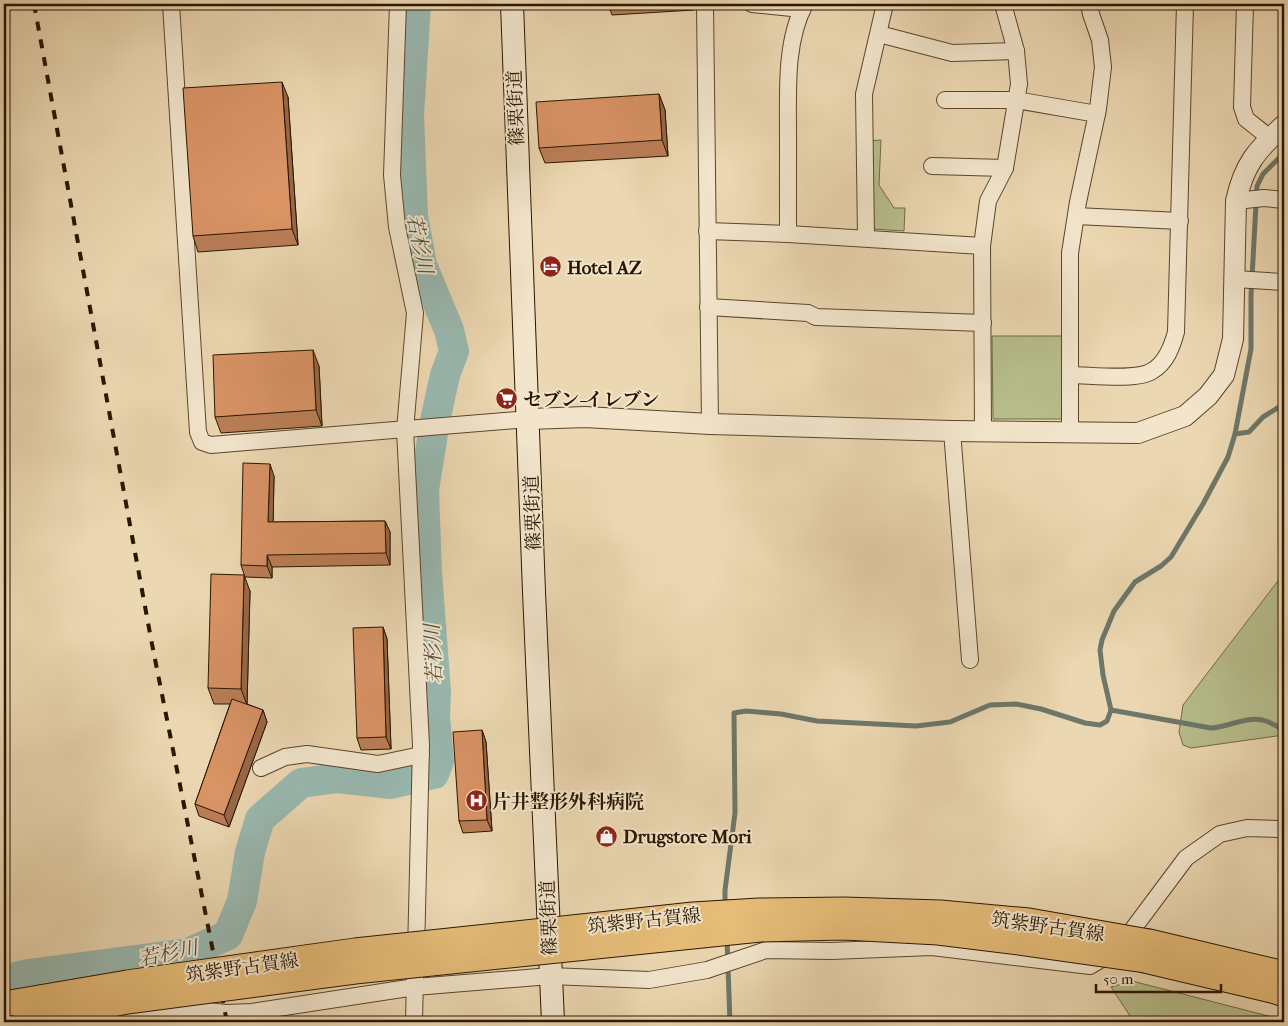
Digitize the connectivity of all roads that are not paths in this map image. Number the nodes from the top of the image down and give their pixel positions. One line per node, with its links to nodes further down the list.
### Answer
1 (172, 4): 35 (street)
2 (398, 4): 35 (street)
3 (512, 4): 33 (main road, 篠栗街道)
4 (705, 4): 24 (street)
5 (752, 4): 11 (street)
6 (886, 4): 12 (street)
7 (1003, 4): 13 (street)
8 (1089, 4): 16 (street)
9 (1185, 4): 23 (street)
10 (1245, 4): 17 (street)
11 (803, 8): 25 (street)
12 (879, 34): 13 (street); 26 (street)
13 (1016, 50): 15 (street)
14 (945, 100): 15 (street)
15 (1016, 100): 16 (street); 19 (street)
16 (1097, 114): 22 (street)
17 (1277, 132): 21 (street)
18 (932, 166): 19 (street)
19 (1005, 168): 27 (street)
20 (1284, 200): 21 (street)
21 (1236, 201): 28 (street)
22 (1076, 216): 23 (street); 32 (street)
23 (1180, 221): 32 (street)
24 (707, 232): 25 (street); 30 (street)
25 (788, 234): 26 (street)
26 (866, 238): 27 (street)
27 (982, 246): 31 (street)
28 (1235, 279): 29 (street); 38 (street)
29 (1284, 282)
30 (708, 307): 31 (street); 34 (street)
31 (983, 323): 37 (street)
32 (1071, 375): 38 (street)
33 (528, 419): 34 (street); 35 (street); 45 (main road, 篠栗街道)
34 (710, 424): 36 (street)
35 (405, 430): 40 (street)
36 (952, 431): 37 (street); 39 (street)
37 (983, 431): 38 (street)
38 (1070, 432)
39 (970, 660)
40 (420, 756): 41 (street); 46 (street)
41 (261, 768)
42 (1284, 831): 45 (street)
43 (1147, 951): 44 (main road, 筑紫野古賀線); 47 (main road, 筑紫野古賀線); 48 (main road, 筑紫野古賀線, bridge); 49 (main road, 筑紫野古賀線, bridge)
44 (1284, 974)
45 (550, 976): 46 (street); 52 (main road, 篠栗街道)
46 (415, 987): 50 (street); 51 (street)
47 (1284, 994)
48 (4, 1004)
49 (24, 1022)
50 (93, 1022)
51 (414, 1022)
52 (553, 1022)

